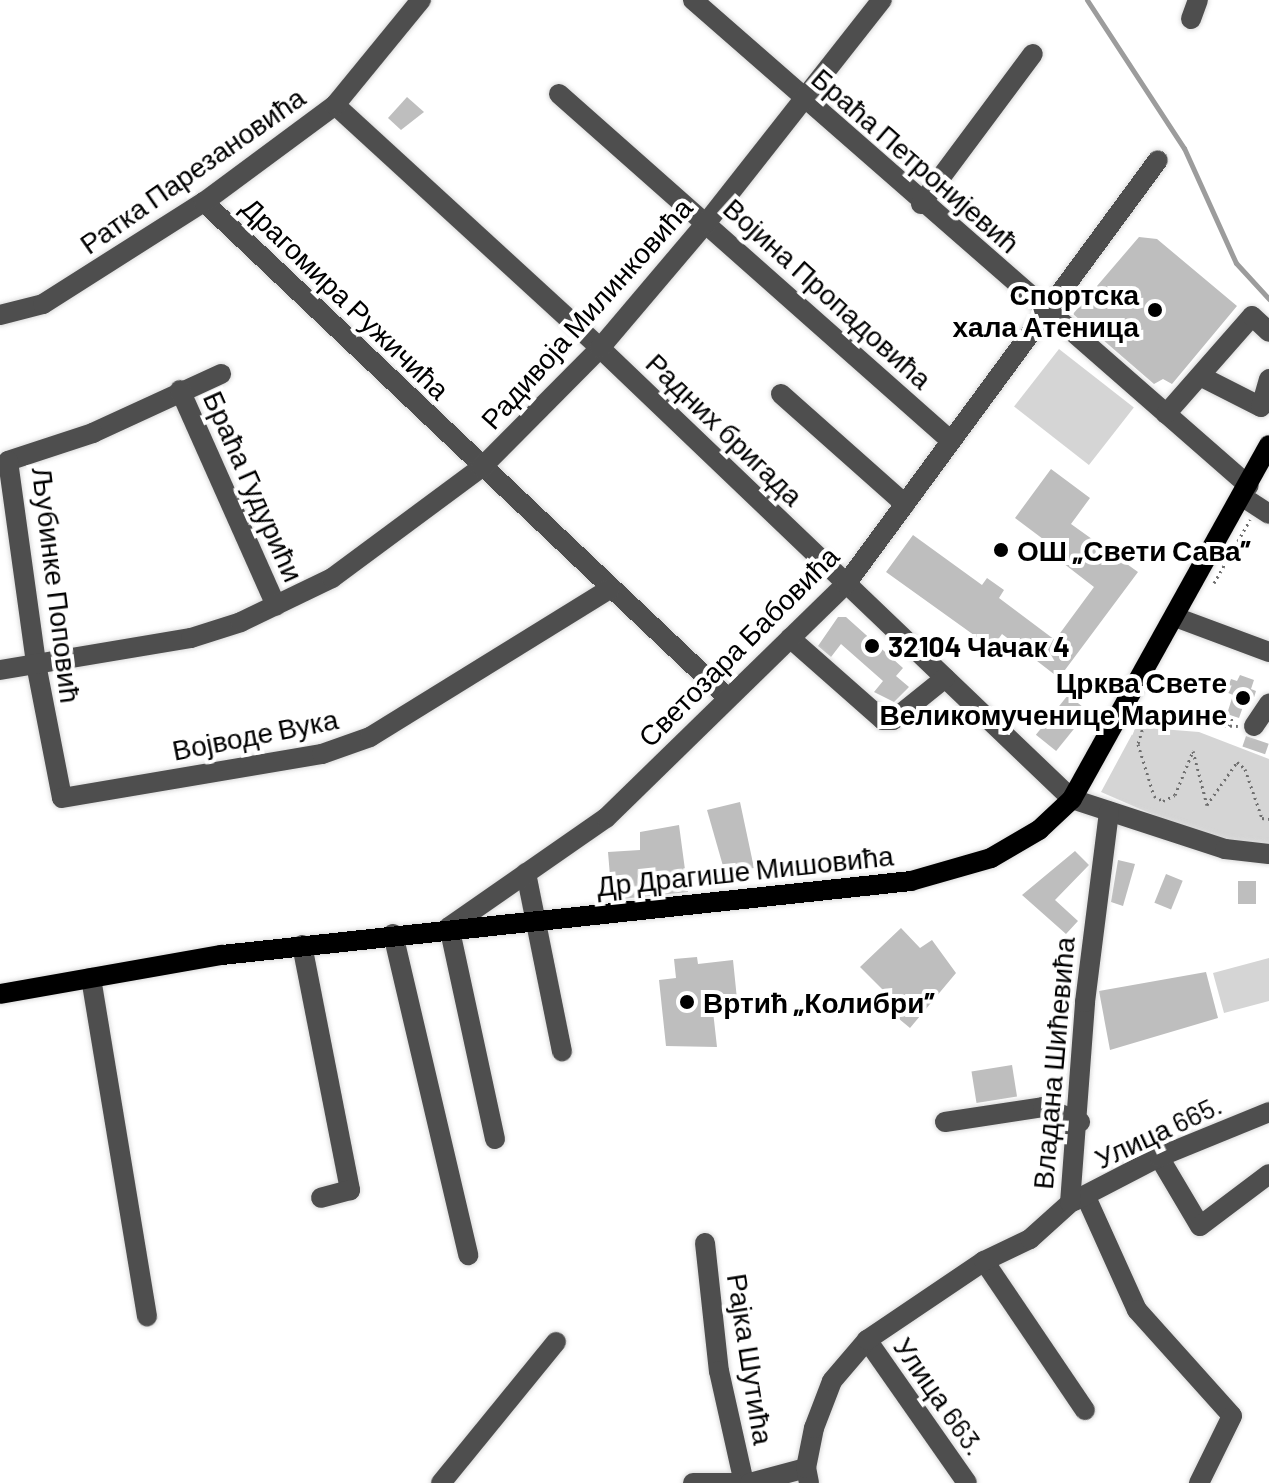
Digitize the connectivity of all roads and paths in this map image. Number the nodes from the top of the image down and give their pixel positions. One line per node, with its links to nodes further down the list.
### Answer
1 (421, 0): 7 (street, Ратка Парезановића)
2 (693, 0): 6 (street, Браћа Петронијевић)
3 (882, 0): 6 (street, Радивоја Милинковића)
4 (1033, 54): 10 (street)
5 (559, 94): 11 (street, Војина Пропадовића)
6 (804, 99): 10 (street, Браћа Петронијевић); 11 (street, Радивоја Милинковића)
7 (335, 105): 9 (street, Ратка Парезановића); 15 (street, Радних бригада)
8 (1158, 160): 12 (street, Светозара Бабовића)
9 (204, 202): 13 (street, Ратка Парезановића); 24 (street, Драгомира Ружичића)
10 (921, 204): 12 (street, Браћа Петронијевић)
11 (707, 222): 15 (street, Радивоја Милинковића); 22 (street, Војина Пропадовића)
12 (1047, 311): 21 (street, Браћа Петронијевић); 22 (street, Светозара Бабовића)
13 (0, 315)
14 (1269, 332): 17 (street)
15 (600, 348): 24 (street, Радивоја Милинковића); 28 (street, Радних бригада)
16 (221, 374): 19 (street, Љубинке Поповић)
17 (1200, 376): 18 (street); 21 (street)
18 (1269, 379)
19 (180, 390): 30 (street, Браћа Гудурићи); 34 (street, Љубинке Поповић)
20 (781, 394): 26 (street)
21 (1166, 414): 25 (street, Браћа Петронијевић)
22 (950, 440): 26 (street, Светозара Бабовића)
23 (1269, 445): 25 (main road, Др Драгише Мишовића)
24 (482, 467): 29 (street, Драгомира Ружичића); 30 (street, Радивоја Милинковића)
25 (1246, 492): 27 (street, Браћа Петронијевић); 31 (main road, Др Драгише Мишовића)
26 (905, 504): 28 (street, Светозара Бабовића)
27 (1269, 514)
28 (846, 584): 32 (street, Светозара Бабовића); 36 (street, Радних бригада)
29 (610, 589): 37 (street, Драгомира Ружичића); 44 (street, Војводе Вука)
30 (276, 606): 34 (street, Радивоја Милинковића)
31 (1175, 617): 33 (street); 45 (main road, Др Драгише Мишовића)
32 (790, 638): 36 (street); 37 (street, Светозара Бабовића)
33 (1269, 652)
34 (36, 664): 35 (street, Радивоја Милинковића); 44 (street, Љубинке Поповић)
35 (0, 670)
36 (945, 678): 45 (street, Радних бригада)
37 (728, 698): 49 (street, Светозара Бабовића)
38 (1269, 704): 43 (street)
39 (1233, 716): 42 (path)
40 (1134, 721): 41 (path)
41 (1144, 724): 42 (path); 47 (path)
42 (1229, 726): 43 (path)
43 (1254, 726)
44 (62, 798)
45 (1072, 799): 46 (street); 50 (main road, Др Драгише Мишовића)
46 (1109, 812): 48 (street); 59 (street, Владана Шићевића)
47 (1269, 819)
48 (1269, 854)
49 (526, 873): 50 (street); 51 (street, Светозара Бабовића)
50 (538, 918): 51 (main road, Др Драгише Мишовића); 56 (street)
51 (449, 927): 52 (main road, Др Драгише Мишовића); 60 (street)
52 (393, 934): 53 (main road, Др Драгише Мишовића); 66 (street)
53 (302, 945): 54 (main road, Др Драгише Мишовића); 63 (street)
54 (91, 978): 55 (main road, Др Драгише Мишовића); 68 (street)
55 (0, 994)
56 (562, 1051)
57 (1269, 1112): 61 (street, Улица 665.)
58 (945, 1122): 59 (street)
59 (1080, 1122): 64 (street, Владана Шићевића)
60 (495, 1139)
61 (1159, 1157): 62 (street); 64 (street, Улица 665.)
62 (1269, 1174)
63 (321, 1198)
64 (1078, 1200): 67 (street, Владана Шићевића); 78 (street)
65 (705, 1243): 76 (street, Рајка Шутића)
66 (468, 1255)
67 (984, 1261): 69 (street, Владана Шићевића); 71 (street)
68 (147, 1316)
69 (867, 1340): 72 (street, Владана Шићевића); 77 (street, Улица 663.)
70 (556, 1342): 73 (street)
71 (1085, 1410)
72 (808, 1476): 76 (street)
73 (441, 1483)
74 (693, 1483): 75 (street)
75 (735, 1483)
76 (747, 1483)
77 (967, 1483)
78 (1199, 1483)

